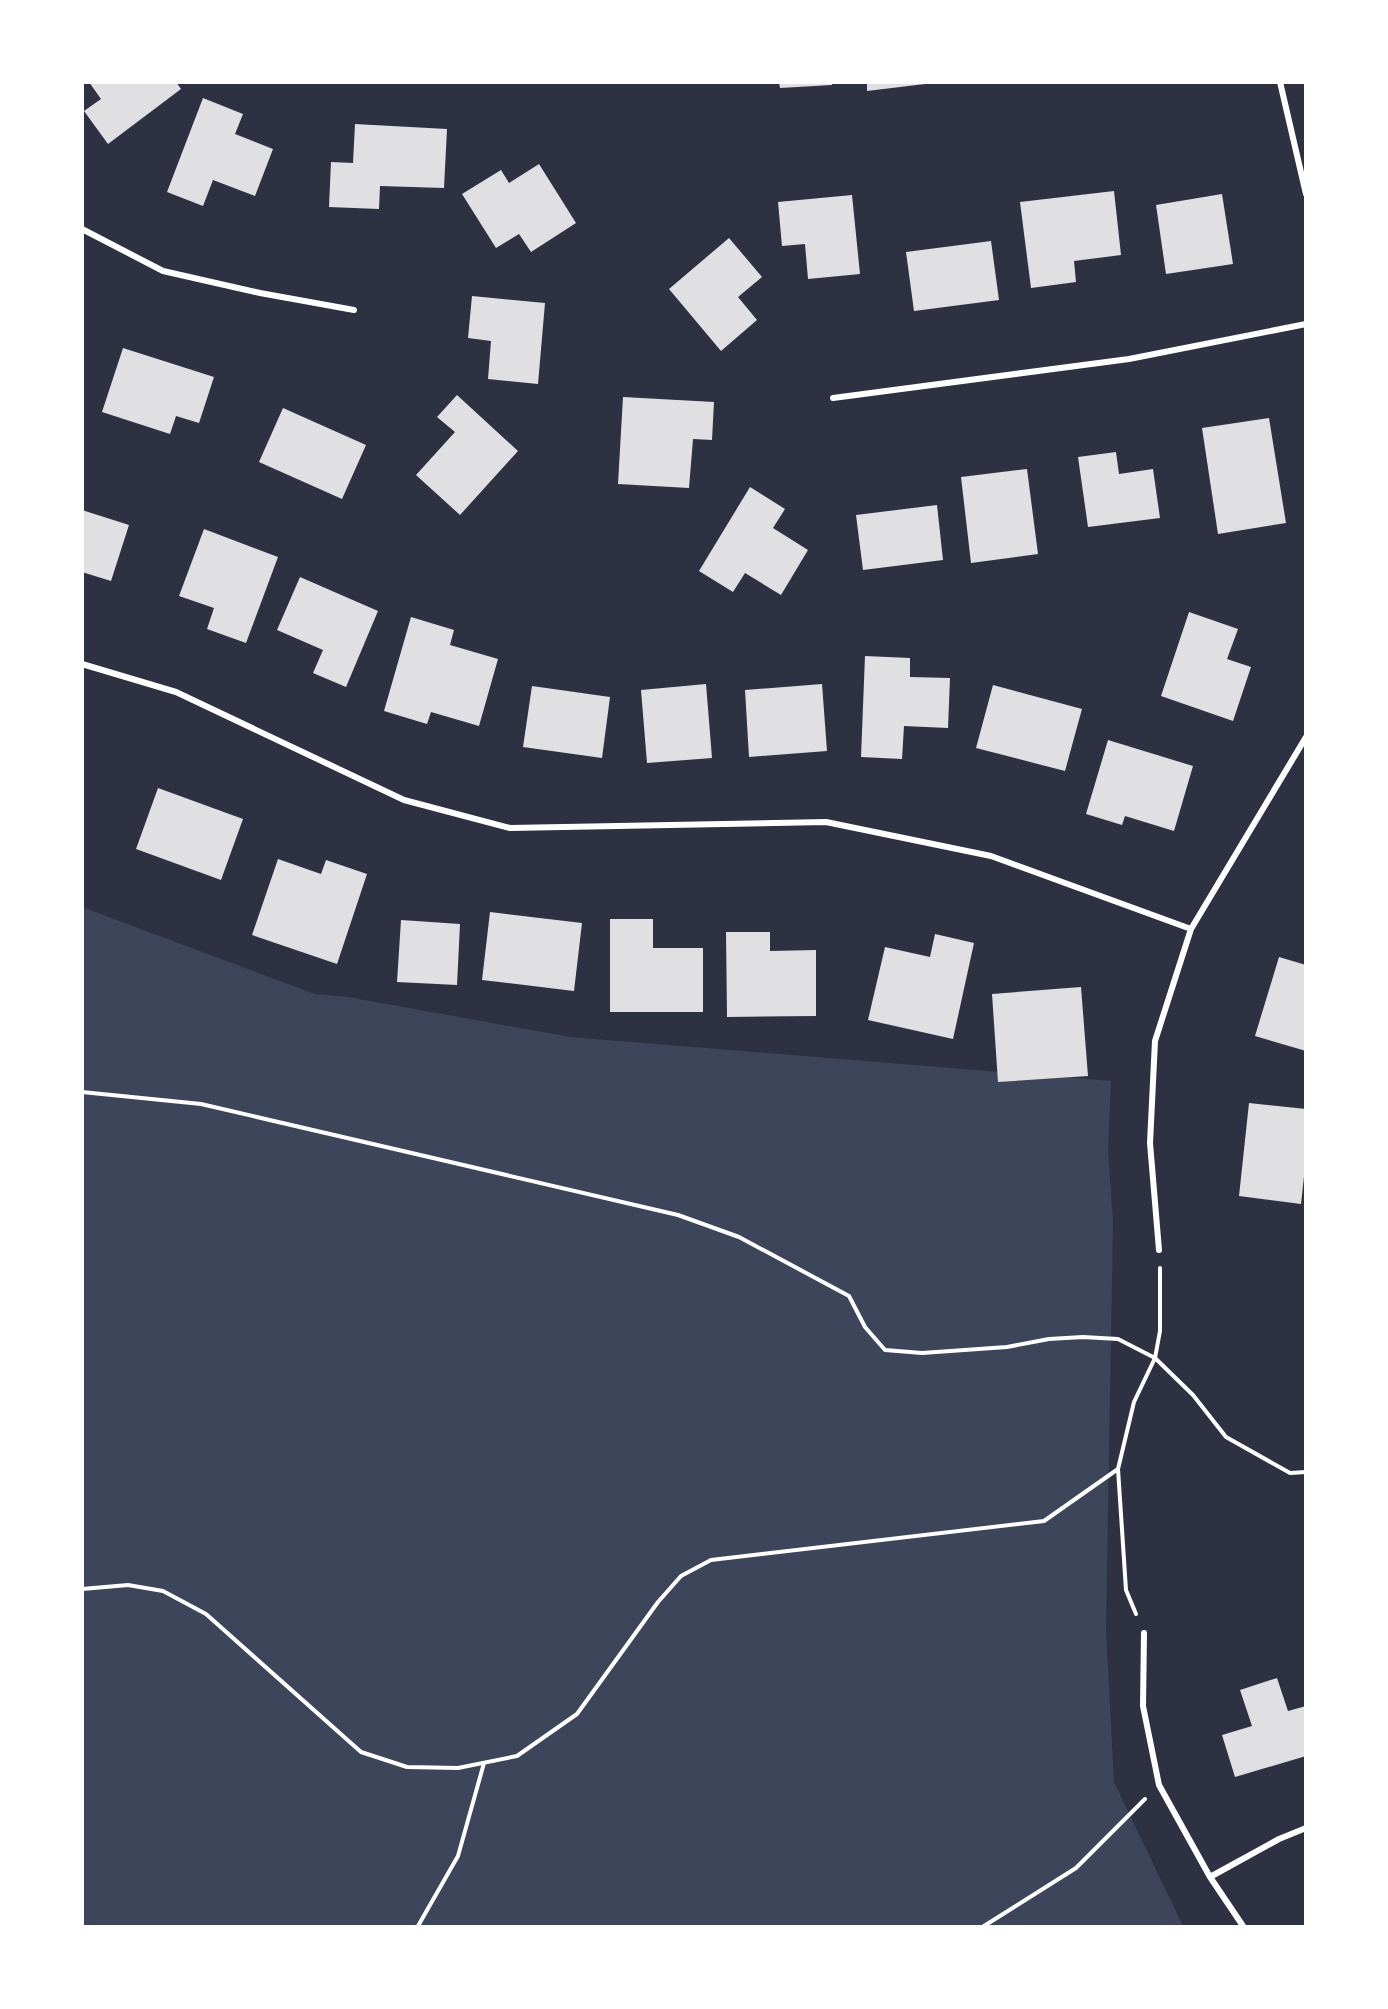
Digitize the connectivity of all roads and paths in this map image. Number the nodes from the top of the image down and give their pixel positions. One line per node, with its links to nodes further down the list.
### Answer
1 (1280, 82): 2 (street)
2 (1305, 194)
3 (82, 229): 4 (street)
4 (354, 310)
5 (1305, 324): 6 (street)
6 (833, 398)
7 (82, 664): 9 (street)
8 (1305, 737): 9 (street)
9 (1191, 929): 11 (street)
10 (82, 1092): 12 (path)
11 (1159, 1250): 12 (path)
12 (1155, 1358): 13 (path); 14 (path)
13 (1118, 1469): 16 (path); 17 (path)
14 (1305, 1473)
15 (82, 1589): 17 (path)
16 (1144, 1633): 18 (street)
17 (484, 1763): 21 (path)
18 (1159, 1785): 20 (street); 22 (path)
19 (1305, 1828): 20 (street)
20 (1210, 1877): 23 (street)
21 (418, 1926)
22 (984, 1926)
23 (1243, 1926)

